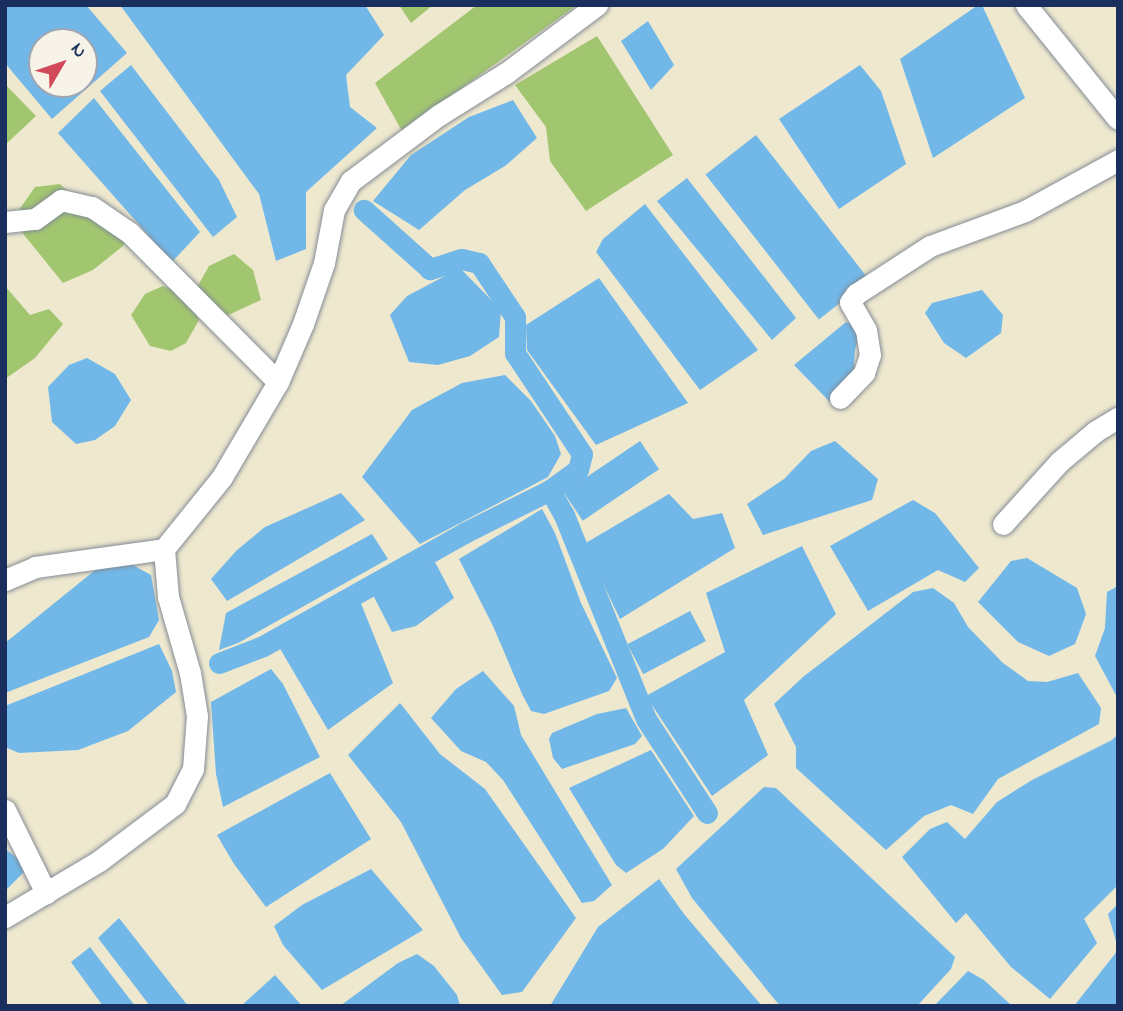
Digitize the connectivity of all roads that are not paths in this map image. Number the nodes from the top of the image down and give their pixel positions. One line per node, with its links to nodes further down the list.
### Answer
1 (597, 5): 6 (street)
2 (1026, 5): 3 (street)
3 (1118, 119)
4 (1118, 160): 7 (street)
5 (5, 222): 6 (street)
6 (278, 382): 10 (street)
7 (840, 398)
8 (1118, 418): 9 (street)
9 (1003, 524)
10 (164, 549): 11 (street); 13 (street)
11 (5, 580)
12 (5, 810): 13 (street)
13 (46, 893): 14 (street)
14 (5, 917)

